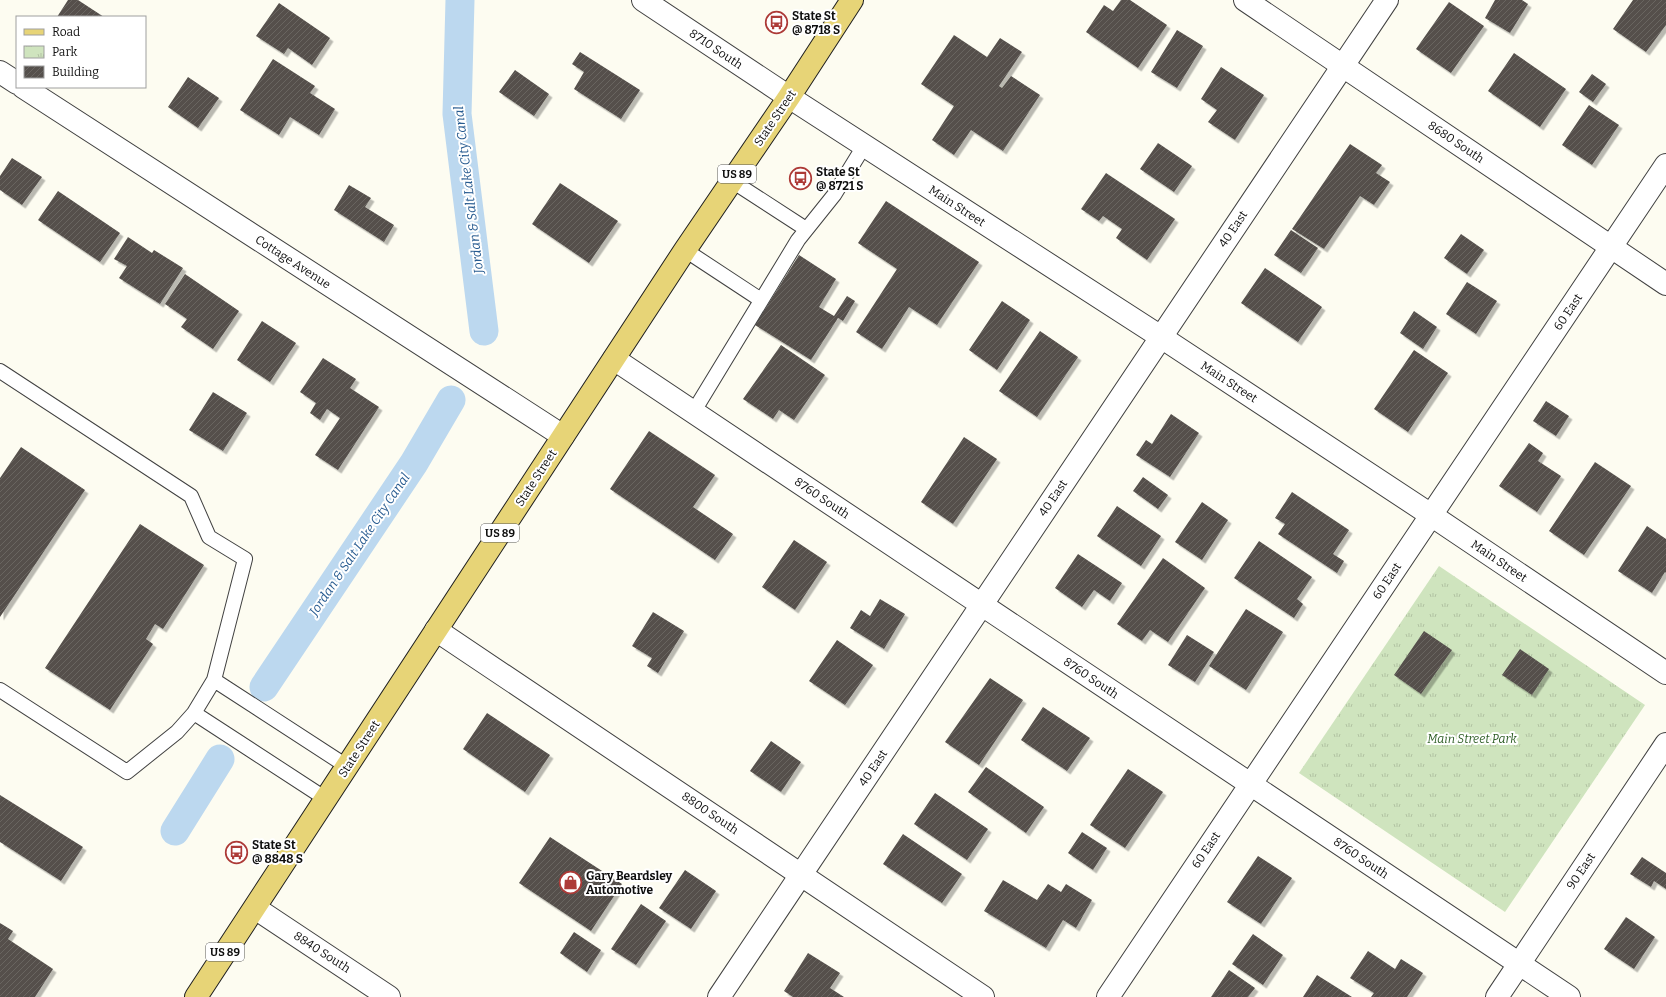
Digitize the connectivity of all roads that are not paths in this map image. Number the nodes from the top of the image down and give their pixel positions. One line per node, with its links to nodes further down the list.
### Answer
1 (643, 0): 9 (street, 8710 South)
2 (852, 0): 9 (main road, State Street / US 89)
3 (1245, 0): 5 (street, 8680 South)
4 (1387, 0): 5 (street, 40 East)
5 (1343, 65): 14 (street, 8680 South); 18 (street, 40 East)
6 (0, 72): 7 (street)
7 (16, 82)
8 (25, 88): 22 (street, Cottage Avenue)
9 (789, 97): 10 (street, Main Street); 12 (main road, State Street / US 89)
10 (864, 146): 13 (lane); 18 (street, Main Street)
11 (1666, 165): 14 (street, 60 East)
12 (732, 181): 13 (lane); 15 (main road, State Street / US 89)
13 (806, 229): 17 (lane)
14 (1611, 247): 16 (street, 8680 South); 23 (street, 60 East)
15 (685, 250): 17 (lane); 19 (main road, State Street / US 89)
16 (1666, 284)
17 (761, 300): 21 (lane)
18 (1161, 337): 23 (street, Main Street); 24 (street, 40 East)
19 (614, 359): 21 (street, 8760 South); 22 (main road, State Street / US 89)
20 (0, 371): 27 (lane)
21 (694, 411): 24 (street, 8760 South)
22 (563, 436): 25 (main road, State Street / US 89)
23 (1431, 515): 26 (street, Main Street); 32 (street, 60 East)
24 (982, 604): 32 (street, 8760 South); 34 (street, 40 East)
25 (436, 630): 31 (main road, State Street / US 89); 34 (street, 8800 South)
26 (1666, 673)
27 (214, 680): 29 (lane); 31 (lane)
28 (0, 690): 29 (lane)
29 (194, 713): 33 (lane)
30 (1666, 744): 36 (street, 90 East)
31 (348, 767): 33 (main road, State Street / US 89)
32 (1251, 784): 36 (street, 8760 South); 41 (street, 60 East)
33 (326, 799): 35 (main road, State Street / US 89)
34 (801, 875): 39 (street, 40 East); 40 (street, 8800 South)
35 (255, 908): 37 (main road, State Street / US 89); 38 (street, 8840 South)
36 (1519, 964): 42 (street, 90 East); 43 (street, 8760 South)
37 (196, 997)
38 (389, 997)
39 (719, 997)
40 (983, 997)
41 (1108, 997)
42 (1497, 997)
43 (1569, 997)

